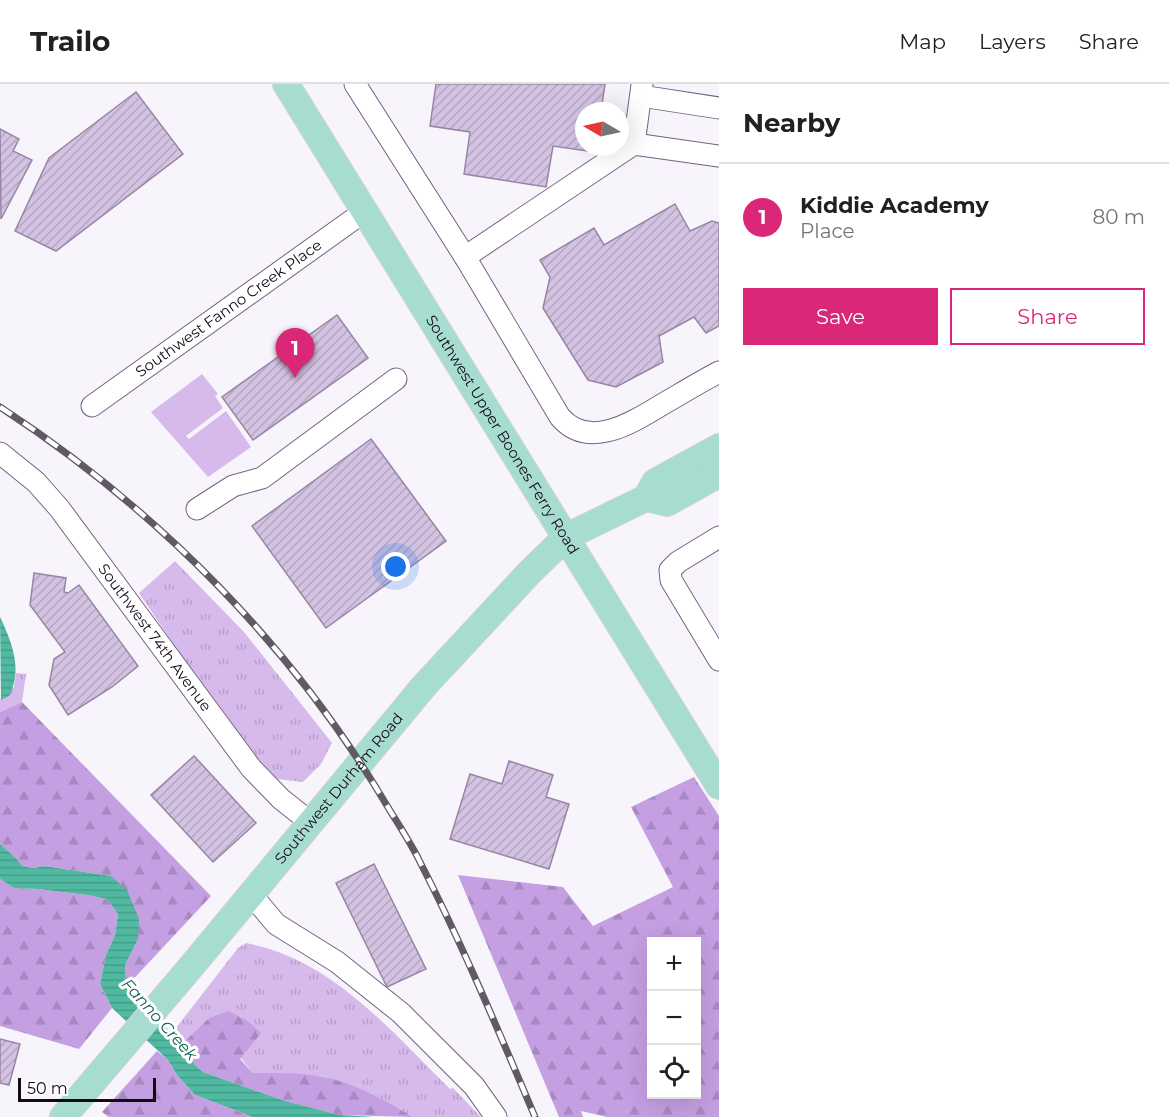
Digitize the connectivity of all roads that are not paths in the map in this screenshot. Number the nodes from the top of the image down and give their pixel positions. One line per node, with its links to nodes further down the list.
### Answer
1 (355, 84): 8 (street)
2 (289, 85): 7 (main road, Southwest Upper Boones Ferry Road)
3 (642, 90): 4 (street); 5 (street)
4 (719, 108)
5 (634, 144): 6 (street); 8 (street)
6 (719, 156)
7 (365, 211): 11 (street, Southwest Fanno Creek Place); 17 (main road, Southwest Upper Boones Ferry Road)
8 (465, 257): 9 (street)
9 (719, 372)
10 (396, 379): 16 (street)
11 (92, 406)
12 (719, 447): 15 (main road, Southwest Durham Road)
13 (0, 453): 21 (street, Southwest 74th Avenue)
14 (719, 474): 15 (main road, Southwest Durham Road)
15 (646, 498): 17 (main road, Southwest Durham Road)
16 (197, 509)
17 (566, 537): 20 (main road, Southwest Upper Boones Ferry Road); 21 (main road, Southwest Durham Road)
18 (719, 537): 19 (street)
19 (719, 660)
20 (716, 776)
21 (310, 822): 22 (main road, Southwest Durham Road)
22 (251, 894): 23 (main road, Southwest Durham Road); 24 (street)
23 (63, 1117)
24 (496, 1117)

